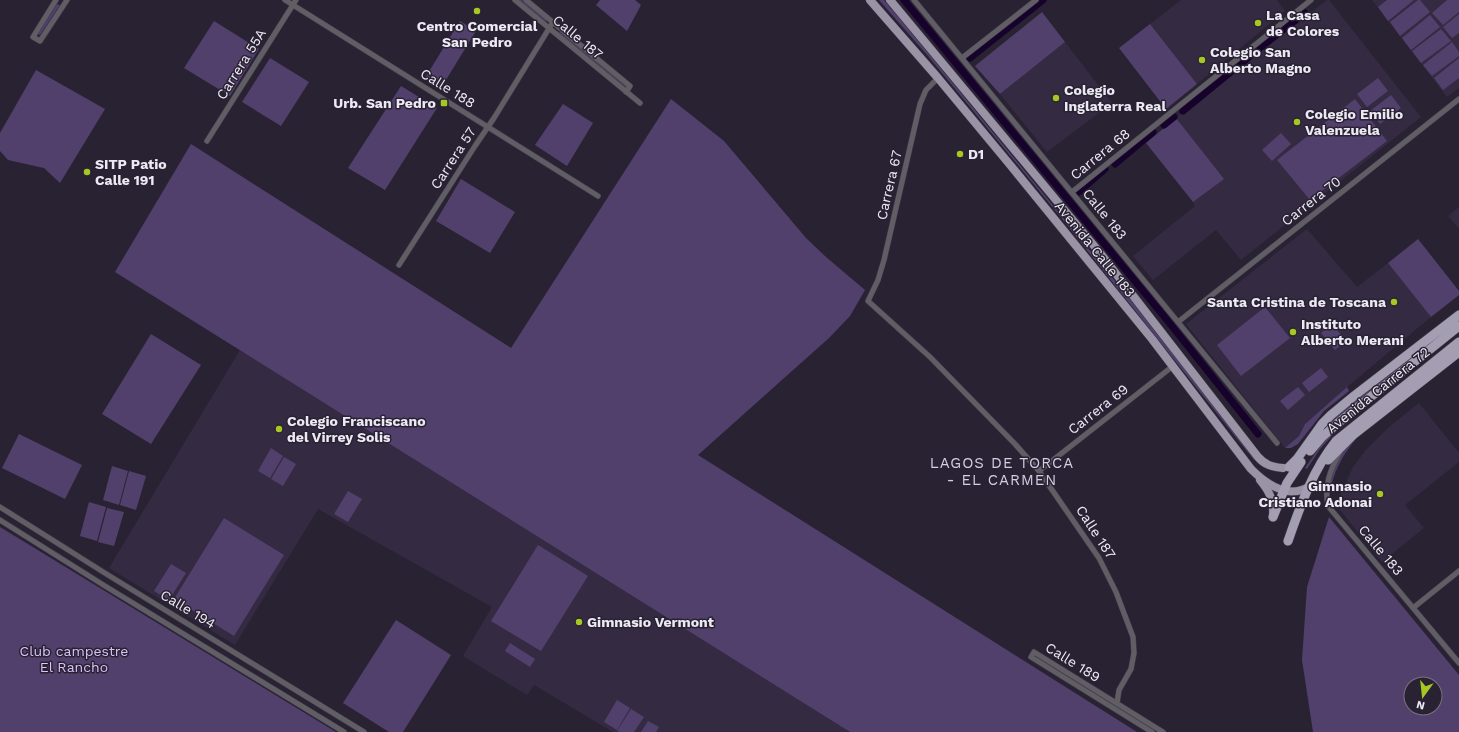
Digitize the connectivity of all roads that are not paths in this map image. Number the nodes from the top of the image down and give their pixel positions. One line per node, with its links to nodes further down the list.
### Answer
1 (56, 0): 11 (street)
2 (59, 0): 11 (street)
3 (285, 0): 12 (street, Calle 188)
4 (516, 0): 14 (street, Calle 187)
5 (526, 0): 13 (street, Calle 187)
6 (870, 0): 16 (main road, Avenida Calle 183)
7 (890, 0): 35 (main road, Avenida Calle 183)
8 (914, 0): 15 (street, Calle 183)
9 (1036, 0): 15 (street)
10 (1311, 0): 22 (street, Carrera 68)
11 (66, 2)
12 (294, 2): 20 (street, Calle 188); 21 (street, Carrera 55A)
13 (553, 22): 14 (street, Carrera 57); 17 (street, Calle 187)
14 (550, 28): 17 (street, Calle 187); 20 (street, Carrera 57)
15 (962, 58): 22 (street, Calle 183)
16 (938, 78): 25 (street, Carrera 67); 31 (main road, Avenida Calle 183)
17 (626, 92): 19 (street, Calle 187)
18 (1459, 99): 27 (street, Carrera 70)
19 (640, 103)
20 (488, 127): 23 (street, Calle 188); 24 (street, Carrera 57)
21 (207, 141)
22 (1072, 192): 27 (street, Calle 183)
23 (598, 196)
24 (399, 265)
25 (868, 301): 37 (street, Calle 187)
26 (1459, 315): 35 (highway, Avenida Carrera 72)
27 (1178, 322): 33 (street, Calle 183)
28 (1459, 326): 34 (highway, Avenida Carrera 72)
29 (1459, 342): 38 (highway, Avenida Carrera 72)
30 (1459, 352): 32 (highway, Avenida Carrera 72)
31 (1173, 366): 36 (main road, Avenida Calle 183); 37 (street, Carrera 69)
32 (1346, 442): 38 (highway, Avenida Carrera 72); 45 (street, Calle 183)
33 (1277, 443)
34 (1301, 462): 35 (highway, Avenida Carrera 72); 39 (highway, Avenida Carrera 72)
35 (1286, 467)
36 (1251, 469): 39 (main road, Avenida Calle 183); 41 (main road)
37 (1039, 471): 47 (street, Calle 187)
38 (1310, 486): 39 (main road); 43 (highway, Avenida Carrera 72)
39 (1284, 491): 41 (highway, Avenida Carrera 72)
40 (0, 507): 49 (street, Calle 194)
41 (1273, 517)
42 (0, 520): 48 (street, Calle 194)
43 (1288, 541)
44 (1459, 571): 45 (street)
45 (1413, 608): 46 (street, Calle 183)
46 (1459, 663)
47 (1117, 703): 50 (street, Calle 189); 51 (street, Calle 189)
48 (344, 732)
49 (364, 732)
50 (1152, 732)
51 (1163, 732)

